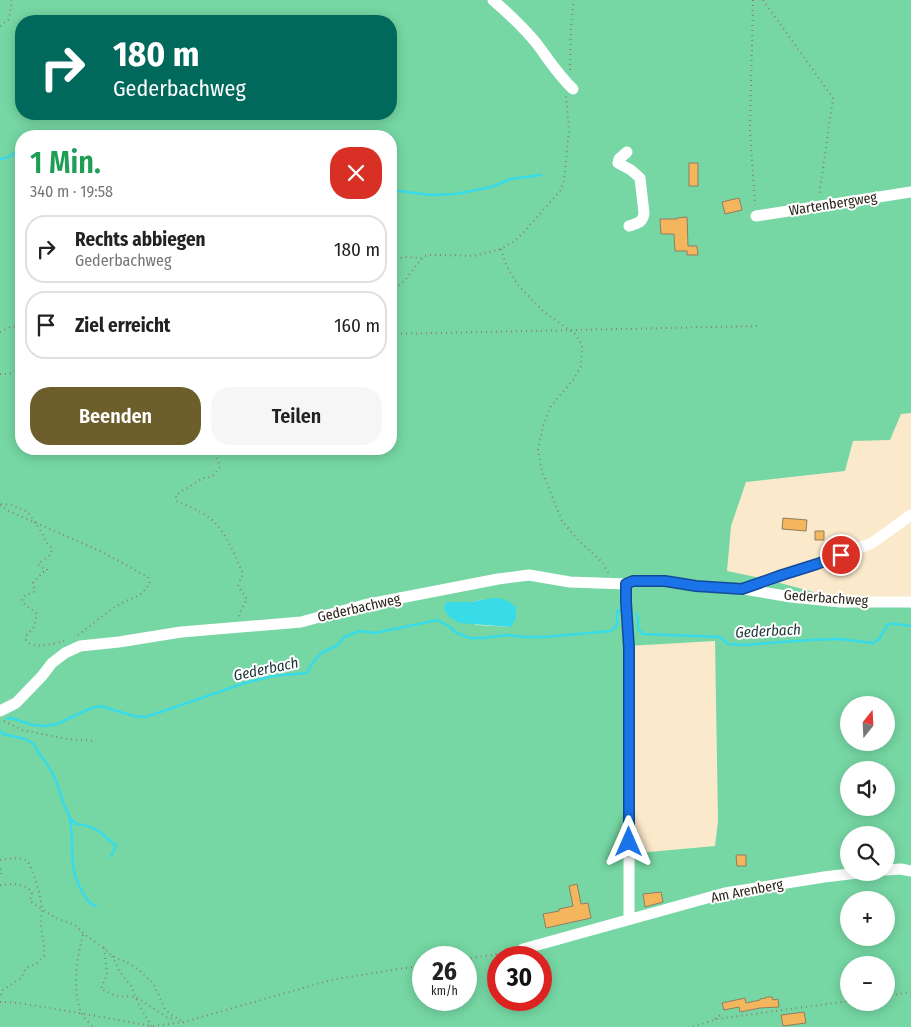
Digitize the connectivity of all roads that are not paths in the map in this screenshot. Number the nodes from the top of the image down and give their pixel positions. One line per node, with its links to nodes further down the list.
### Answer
1 (493, 0): 2 (street)
2 (570, 86)
3 (627, 152): 6 (street)
4 (911, 192): 5 (street, Wartenbergweg)
5 (756, 216)
6 (629, 226)
7 (911, 515): 9 (street, Gederbachweg)
8 (621, 583): 9 (street, Gederbachweg); 11 (street, Gederbachweg); 15 (street)
9 (742, 589): 10 (street, Gederbachweg)
10 (911, 602)
11 (0, 711)
12 (895, 869): 13 (street)
13 (911, 871)
14 (840, 875): 15 (street, Am Arenberg)
15 (629, 919): 16 (street, Am Arenberg)
16 (535, 946)

